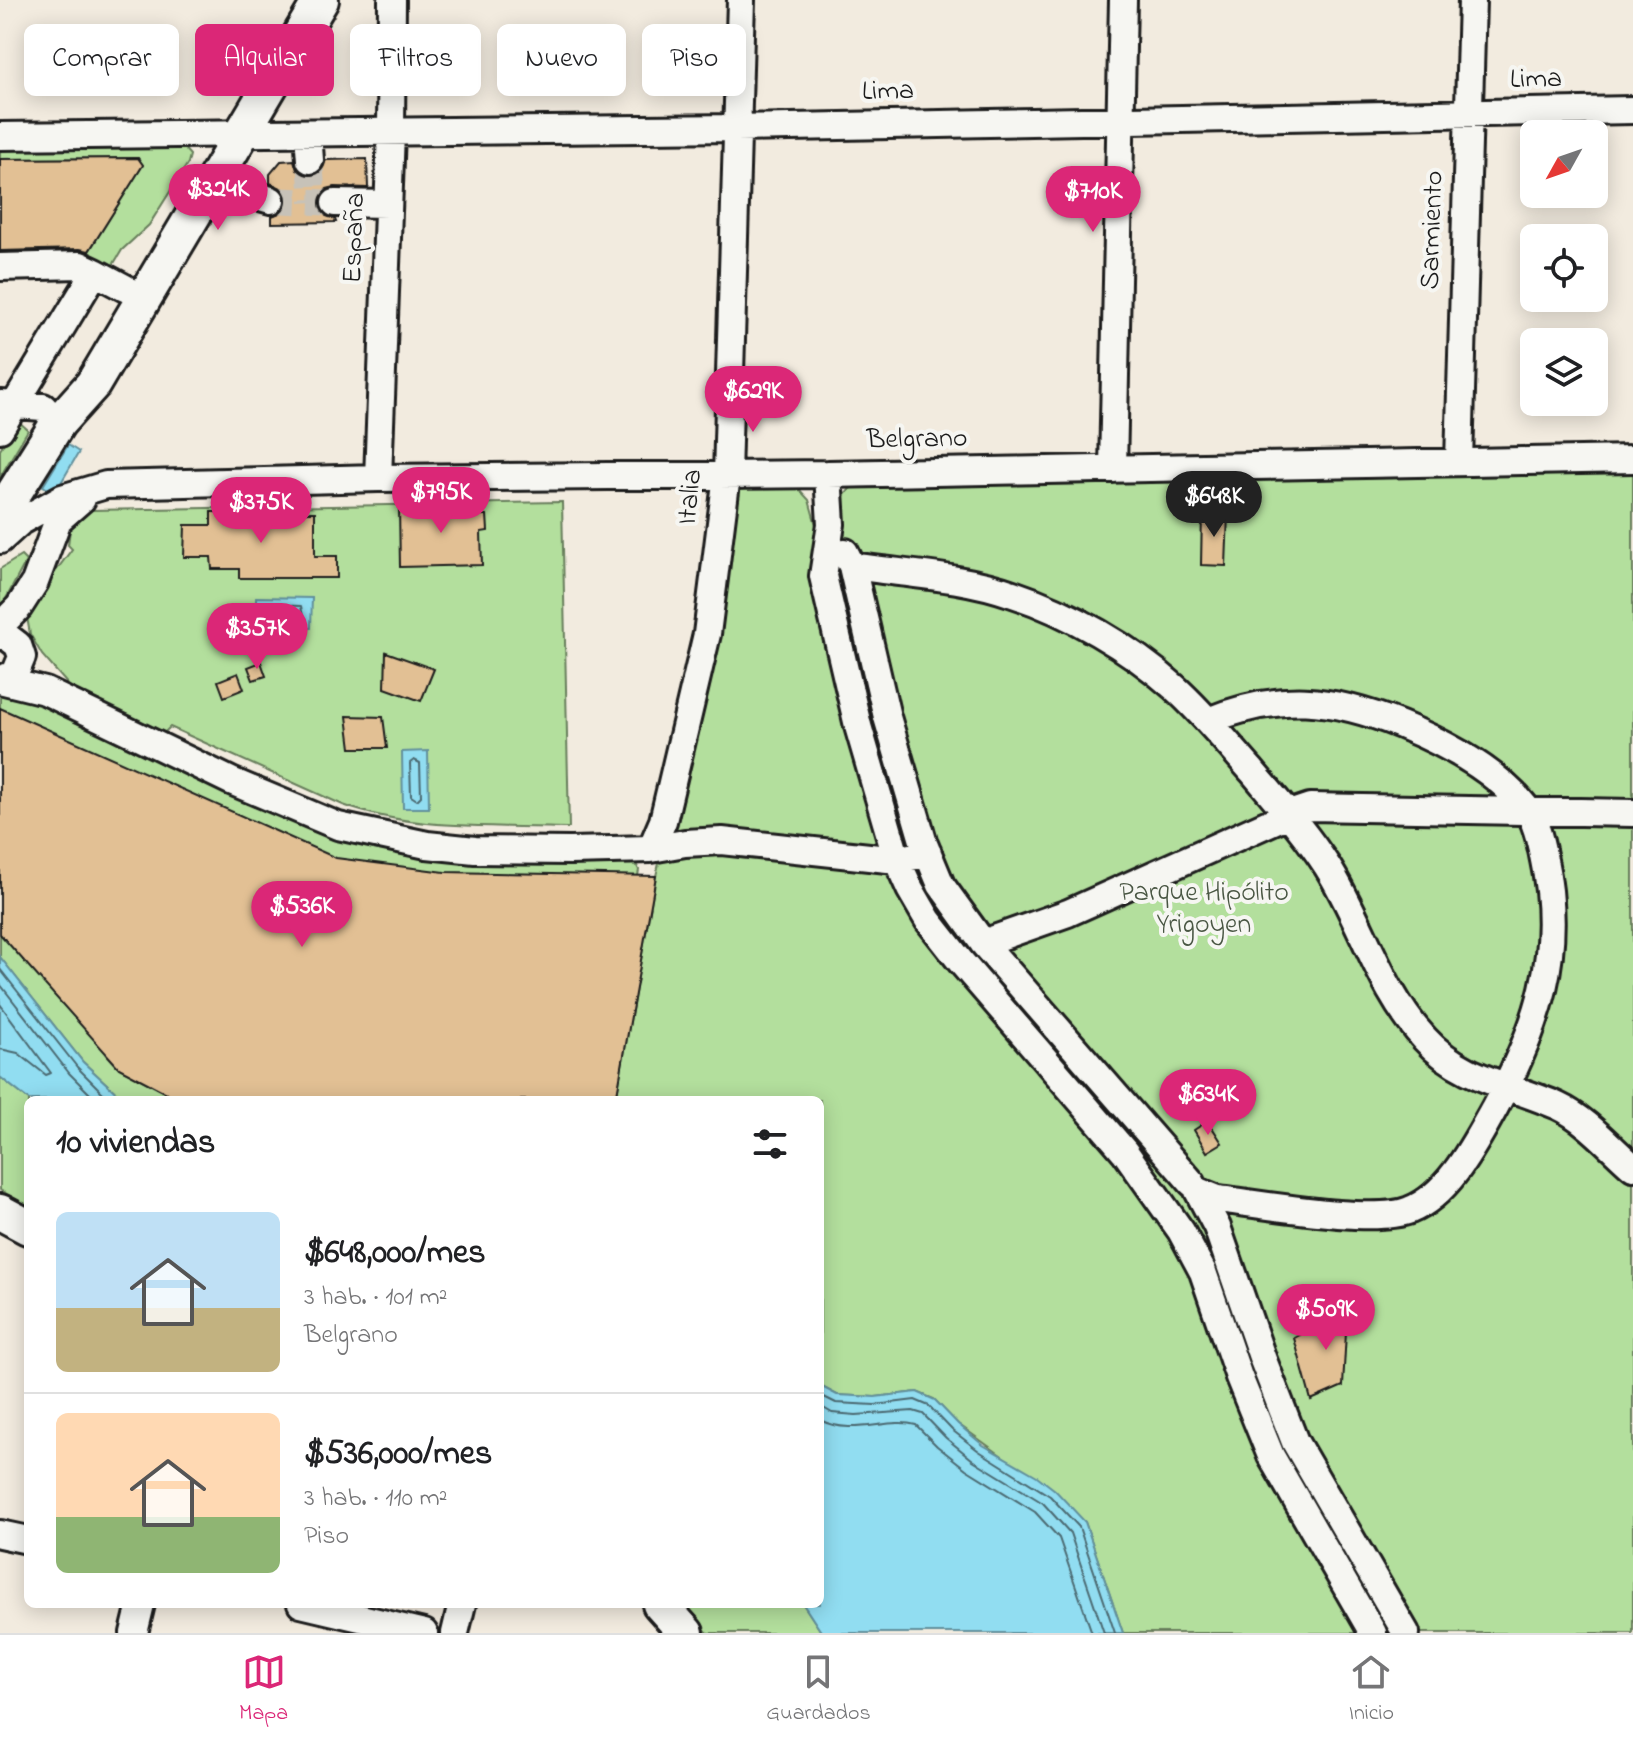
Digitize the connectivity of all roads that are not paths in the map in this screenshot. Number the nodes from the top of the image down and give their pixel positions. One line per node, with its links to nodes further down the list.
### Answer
1 (295, 0): 13 (main road)
2 (321, 0): 13 (main road)
3 (392, 0): 11 (street, España)
4 (741, 0): 10 (street, Italia)
5 (1123, 0): 9 (street)
6 (1472, 0): 8 (street, Sarmiento)
7 (1633, 110): 8 (street, Lima)
8 (1468, 112): 9 (street, Lima); 27 (street, Sarmiento)
9 (1121, 119): 10 (street, Lima); 28 (street)
10 (737, 128): 11 (street, Lima); 30 (street, Italia)
11 (391, 132): 12 (street, Lima); 19 (street, España)
12 (308, 133): 13 (street, Lima); 15 (street)
13 (229, 134): 14 (street, Lima); 16 (main road); 22 (main road)
14 (0, 136)
15 (310, 160)
16 (213, 184): 17 (street); 24 (main road)
17 (271, 200)
18 (335, 203): 19 (street)
19 (388, 204): 31 (street, España)
20 (0, 267): 21 (street)
21 (95, 272): 22 (street); 23 (street)
22 (125, 288): 24 (main road)
23 (7, 404): 24 (street); 25 (street)
24 (58, 423): 33 (main road)
25 (0, 429)
26 (1633, 459): 27 (street, Belgrano)
27 (1459, 462): 28 (street, Belgrano)
28 (1113, 469): 29 (street, Belgrano)
29 (828, 474): 30 (street, Belgrano); 34 (street)
30 (727, 475): 31 (street, Belgrano); 47 (street, Italia)
31 (378, 478): 32 (street, Belgrano)
32 (106, 485): 35 (street, Belgrano); 36 (street)
33 (0, 515)
34 (831, 524): 37 (street); 49 (street)
35 (0, 541): 36 (street)
36 (42, 564): 38 (street)
37 (852, 566): 43 (street); 48 (street)
38 (19, 607): 39 (street); 40 (street)
39 (0, 626)
40 (13, 646): 41 (street); 42 (street)
41 (0, 680): 42 (street)
42 (45, 691): 47 (street)
43 (1208, 721): 44 (street); 46 (street)
44 (1529, 811): 45 (street); 46 (street); 51 (street)
45 (1633, 813)
46 (1289, 814): 50 (street); 51 (street)
47 (651, 849): 49 (street)
48 (928, 853): 49 (street); 50 (street)
49 (897, 860): 54 (street)
50 (983, 943): 53 (street)
51 (1505, 1088): 52 (street); 53 (street)
52 (1633, 1167)
53 (1195, 1187): 54 (street); 70 (street)
54 (1165, 1207): 69 (street)
55 (0, 1212): 57 (main road)
56 (0, 1224): 58 (main road)
57 (24, 1225)
58 (24, 1232)
59 (0, 1534): 60 (street)
60 (24, 1539)
61 (140, 1608): 65 (street)
62 (318, 1608): 66 (street)
63 (461, 1608): 67 (street)
64 (664, 1608): 68 (main road)
65 (134, 1633)
66 (424, 1633)
67 (455, 1633)
68 (686, 1633)
69 (1373, 1633)
70 (1406, 1633)

